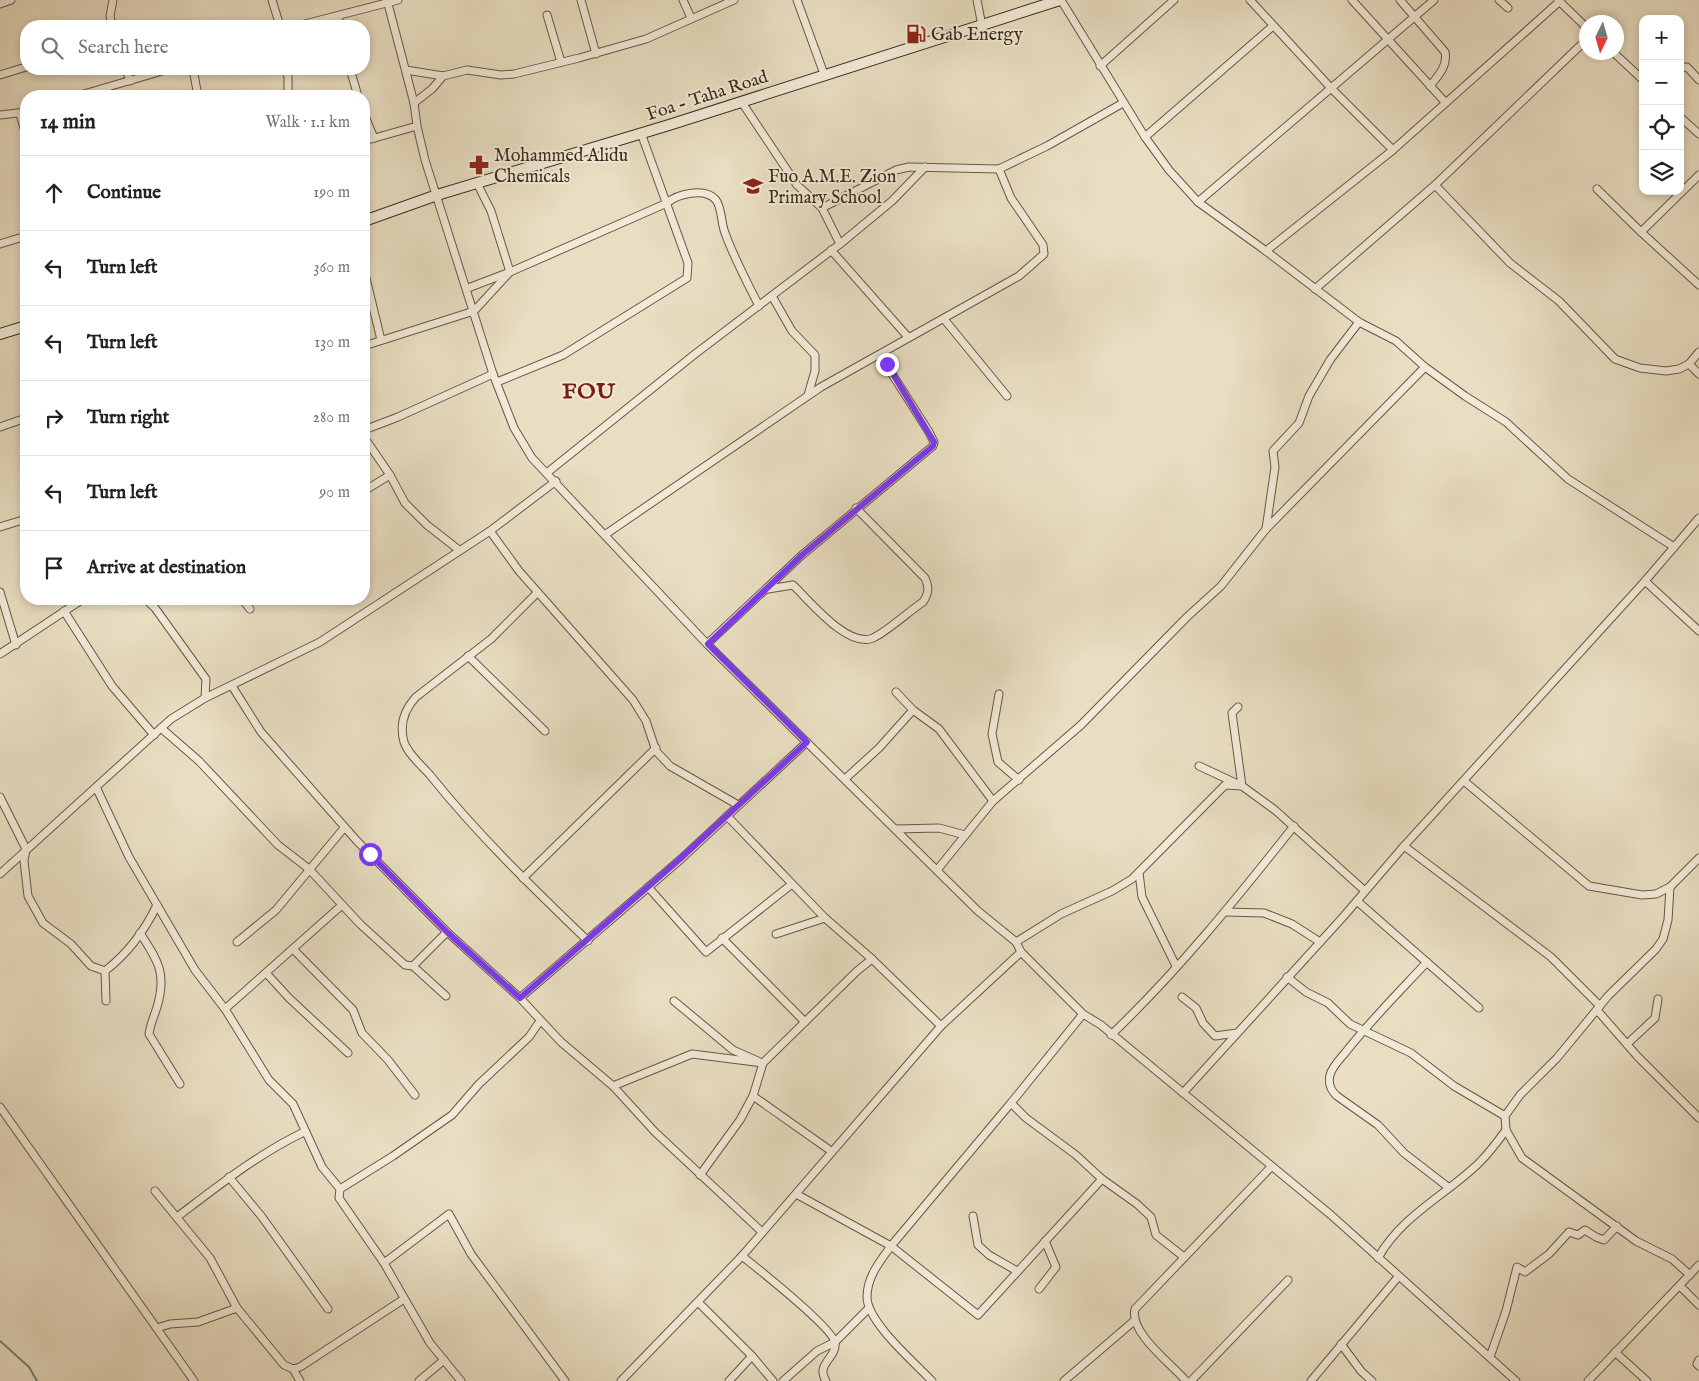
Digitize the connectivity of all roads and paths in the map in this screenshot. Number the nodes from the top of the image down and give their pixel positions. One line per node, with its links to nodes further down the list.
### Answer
1 (12, 0): 19 (street)
2 (112, 0): 25 (street)
3 (272, 0): 26 (street)
4 (398, 0): 17 (street)
5 (582, 0): 34 (street)
6 (682, 0): 24 (street)
7 (734, 0): 24 (street)
8 (797, 0): 41 (street)
9 (977, 0): 30 (street)
10 (1061, 0): 30 (street, Foa - Taha Road); 37 (street)
11 (1174, 0): 37 (street)
12 (1250, 0): 31 (street)
13 (1352, 0): 32 (street)
14 (1400, 0): 23 (street)
15 (1434, 0): 23 (street)
16 (1500, 0): 20 (street)
17 (387, 1): 22 (street); 40 (street)
18 (1559, 1): 29 (street); 59 (street)
19 (0, 4)
20 (1508, 8)
21 (547, 15): 36 (street)
22 (338, 16): 27 (street); 28 (street)
23 (1415, 16): 32 (street); 52 (street)
24 (691, 18): 34 (street)
25 (111, 20)
26 (278, 20)
27 (322, 20)
28 (339, 20)
29 (1579, 20)
30 (982, 26): 41 (street, Foa - Taha Road)
31 (1273, 26): 53 (street); 69 (street)
32 (1386, 40): 52 (street); 53 (street)
33 (1579, 47): 77 (street)
34 (596, 54): 36 (street)
35 (1622, 60): 49 (street)
36 (561, 62): 48 (street)
37 (1100, 66): 61 (street)
38 (1684, 67): 50 (street)
39 (20, 69): 42 (street)
40 (406, 70): 48 (street); 60 (street)
41 (824, 74): 58 (street, Foa - Taha Road)
42 (0, 75)
43 (128, 75): 51 (street)
44 (150, 75): 51 (street)
45 (194, 75): 55 (street)
46 (287, 75): 56 (street)
47 (352, 75): 57 (street)
48 (443, 76): 60 (street)
49 (1639, 76)
50 (1699, 80)
51 (130, 81): 54 (street)
52 (1430, 86): 59 (street)
53 (1330, 87): 72 (street); 80 (street)
54 (98, 90)
55 (197, 90)
56 (288, 90)
57 (356, 90)
58 (741, 101): 67 (street, Foa - Taha Road); 82 (street)
59 (1445, 102): 72 (street)
60 (414, 103): 65 (street)
61 (1123, 103): 69 (street); 74 (street)
62 (20, 113): 63 (street)
63 (0, 116)
64 (1684, 121): 68 (street)
65 (417, 126): 70 (street); 79 (street)
66 (370, 128): 70 (street)
67 (641, 133): 76 (street, Foa - Taha Road); 81 (street)
68 (1699, 134)
69 (1145, 137): 80 (street)
70 (374, 138): 71 (street)
71 (370, 139)
72 (1393, 150): 89 (street)
73 (925, 168): 74 (street); 82 (street); 87 (street)
74 (999, 169): 98 (street)
75 (1699, 175): 84 (street)
76 (477, 183): 79 (street, Foa - Taha Road); 90 (street)
77 (1435, 185): 93 (street); 107 (street)
78 (1597, 188): 84 (street)
79 (437, 195): 83 (street, Foa - Taha Road); 92 (street)
80 (1198, 202): 89 (street)
81 (666, 203): 90 (street); 96 (street); 111 (street)
82 (822, 208): 87 (street)
83 (370, 219)
84 (1642, 232): 91 (street)
85 (20, 238): 86 (street)
86 (0, 244)
87 (840, 244): 88 (street)
88 (831, 250): 95 (street); 102 (street)
89 (1266, 251): 93 (street)
90 (510, 272): 92 (street); 97 (street)
91 (1699, 285)
92 (468, 288): 97 (street)
93 (1315, 289): 99 (street)
94 (370, 295): 103 (street)
95 (772, 296): 96 (street); 112 (street)
96 (759, 306): 118 (street)
97 (474, 311): 103 (street); 109 (street)
98 (944, 319): 102 (street); 113 (street)
99 (1359, 322): 108 (street); 126 (street)
100 (20, 328): 101 (street)
101 (0, 334)
102 (908, 337): 106 (street)
103 (381, 340): 104 (street)
104 (370, 344)
105 (1699, 352): 107 (street)
106 (880, 355): 112 (street); 122 (street)
107 (1689, 364): 110 (street)
108 (1425, 366): 126 (street); 129 (street)
109 (493, 374): 111 (street); 116 (street)
110 (1699, 374)
111 (497, 382): 118 (street)
112 (808, 395): 128 (street)
113 (1007, 396)
114 (20, 422): 115 (street)
115 (0, 427)
116 (370, 428)
117 (370, 446): 119 (street)
118 (548, 472): 120 (street)
119 (390, 475): 121 (street); 130 (street)
120 (556, 481): 127 (street); 128 (street)
121 (370, 487)
122 (856, 508): 132 (street); 132 (street)
123 (1699, 518): 129 (street)
124 (20, 521): 125 (street)
125 (0, 527)
126 (1266, 529): 158 (street)
127 (490, 532): 130 (street); 134 (street)
128 (606, 534): 142 (street)
129 (1674, 547): 131 (street)
130 (459, 550): 145 (street)
131 (1645, 581): 140 (street); 159 (street)
132 (768, 590): 142 (street)
133 (0, 592): 141 (street)
134 (537, 593): 144 (street); 155 (street)
135 (74, 605): 139 (street)
136 (152, 605): 148 (street)
137 (247, 605): 138 (street)
138 (250, 609)
139 (64, 612): 141 (street); 153 (street)
140 (1699, 631)
141 (16, 644): 143 (street)
142 (708, 644): 154 (street)
143 (0, 654)
144 (468, 656): 152 (street); 177 (street)
145 (232, 686): 148 (street); 167 (street)
146 (896, 692): 150 (street)
147 (999, 694): 158 (street)
148 (206, 698): 151 (street)
149 (1238, 707): 160 (street)
150 (913, 710): 157 (street); 163 (street)
151 (161, 728): 153 (street); 173 (street)
152 (545, 731)
153 (154, 735): 161 (street)
154 (807, 742): 157 (street); 164 (street)
155 (656, 748): 164 (street); 177 (street)
156 (1199, 766): 160 (street)
157 (845, 779): 168 (street)
158 (1019, 780): 163 (street)
159 (1464, 781): 170 (street); 180 (street)
160 (1242, 786): 166 (street); 175 (street)
161 (96, 788): 171 (street); 183 (street)
162 (0, 796): 171 (street)
163 (993, 802): 169 (street)
164 (738, 805): 165 (street)
165 (727, 816): 178 (street); 179 (street)
166 (1294, 826): 181 (street); 185 (street)
167 (344, 828): 173 (street); 187 (street)
168 (896, 829): 169 (street); 174 (street)
169 (965, 835): 174 (street)
170 (1404, 846): 181 (street); 211 (street)
171 (26, 849): 176 (street); 201 (street)
172 (1699, 858): 180 (street)
173 (309, 869): 184 (street); 192 (street)
174 (936, 870): 193 (street)
175 (1140, 873): 193 (street); 200 (street)
176 (0, 874)
177 (523, 878): 191 (street)
178 (792, 884): 186 (street); 190 (street)
179 (648, 887): 190 (street); 191 (street)
180 (1670, 887): 211 (street)
181 (1364, 891): 182 (street)
182 (1357, 901): 194 (street); 198 (street)
183 (157, 905): 188 (street); 212 (street)
184 (342, 905): 195 (street); 199 (street)
185 (1226, 912): 194 (street); 200 (street)
186 (826, 918): 189 (street); 197 (street)
187 (447, 932): 199 (street); 206 (street)
188 (140, 933): 201 (street); 223 (street)
189 (776, 934)
190 (722, 938): 215 (street)
191 (588, 941): 206 (street)
192 (237, 942)
193 (1016, 942): 196 (street)
194 (1320, 942): 203 (street)
195 (294, 950): 202 (street); 226 (street)
196 (1021, 952): 213 (street); 216 (street)
197 (872, 959): 215 (street); 216 (street)
198 (1428, 962): 210 (street); 217 (street)
199 (413, 966): 204 (street)
200 (1176, 966): 219 (street)
201 (105, 971): 208 (street)
202 (267, 974): 212 (street); 221 (street)
203 (1287, 977): 217 (street); 218 (street)
204 (446, 996)
205 (1182, 997): 218 (street)
206 (520, 998): 214 (street)
207 (1658, 998): 220 (street)
208 (106, 1001)
209 (674, 1001): 222 (street)
210 (1479, 1008)
211 (1598, 1008): 220 (street); 230 (street)
212 (225, 1009): 233 (street)
213 (1083, 1014): 219 (street); 228 (street)
214 (540, 1021): 224 (street); 240 (street)
215 (805, 1022): 222 (street)
216 (941, 1026): 234 (street)
217 (1363, 1030): 230 (street); 239 (street)
218 (1237, 1033): 225 (street)
219 (1112, 1035): 225 (street)
220 (1627, 1044): 231 (street)
221 (348, 1054)
222 (763, 1063): 224 (street); 227 (street)
223 (180, 1084)
224 (613, 1086): 236 (street)
225 (1183, 1093): 235 (street)
226 (415, 1094)
227 (753, 1096): 234 (street); 236 (street)
228 (1011, 1103): 238 (street); 248 (street)
229 (0, 1108): 267 (street)
230 (1505, 1116): 232 (street)
231 (1699, 1118)
232 (1506, 1130): 239 (street); 245 (street)
233 (304, 1132): 237 (street); 240 (street)
234 (831, 1151): 242 (street)
235 (1270, 1168): 250 (street); 251 (street)
236 (700, 1175): 246 (street)
237 (228, 1178): 244 (street); 265 (street)
238 (1102, 1179): 247 (street); 250 (street)
239 (1448, 1188): 251 (street)
240 (340, 1189): 252 (street)
241 (155, 1191): 244 (street)
242 (796, 1194): 246 (street); 248 (street)
243 (973, 1216): 254 (street)
244 (177, 1217): 263 (street)
245 (1617, 1226): 255 (street); 272 (street)
246 (762, 1232): 249 (street)
247 (1045, 1241): 254 (street); 259 (street)
248 (891, 1246): 254 (street); 264 (street)
249 (742, 1256): 261 (street); 268 (street)
250 (1184, 1257): 266 (street)
251 (1378, 1258): 256 (street)
252 (384, 1262): 260 (street); 281 (street)
253 (1699, 1265): 255 (street)
254 (1017, 1271)
255 (1690, 1275): 258 (street)
256 (1398, 1277): 269 (street); 272 (street)
257 (1288, 1280): 290 (street)
258 (1680, 1286): 262 (street); 270 (street)
259 (1039, 1289)
260 (404, 1299): 273 (street); 276 (street)
261 (698, 1302): 271 (street); 282 (street)
262 (1699, 1305)
263 (237, 1308): 267 (street); 276 (street)
264 (869, 1308): 268 (street); 287 (street)
265 (328, 1309)
266 (1134, 1321): 288 (street); 289 (street)
267 (157, 1328): 277 (street)
268 (835, 1342): 285 (street); 286 (street)
269 (1341, 1344): 291 (street); 292 (street)
270 (1615, 1352): 294 (street); 295 (street)
271 (752, 1356): 283 (street); 284 (street)
272 (1490, 1357): 293 (street)
273 (444, 1360): 279 (street); 280 (street)
274 (1699, 1360): 275 (street)
275 (1699, 1366)
276 (292, 1369): 278 (street)
277 (194, 1381)
278 (300, 1381)
279 (420, 1381)
280 (461, 1381)
281 (565, 1381)
282 (621, 1381)
283 (728, 1381)
284 (773, 1381)
285 (783, 1381)
286 (826, 1381)
287 (932, 1381)
288 (1064, 1381)
289 (1186, 1381)
290 (1191, 1381)
291 (1311, 1381)
292 (1372, 1381)
293 (1516, 1381)
294 (1588, 1381)
295 (1647, 1381)

